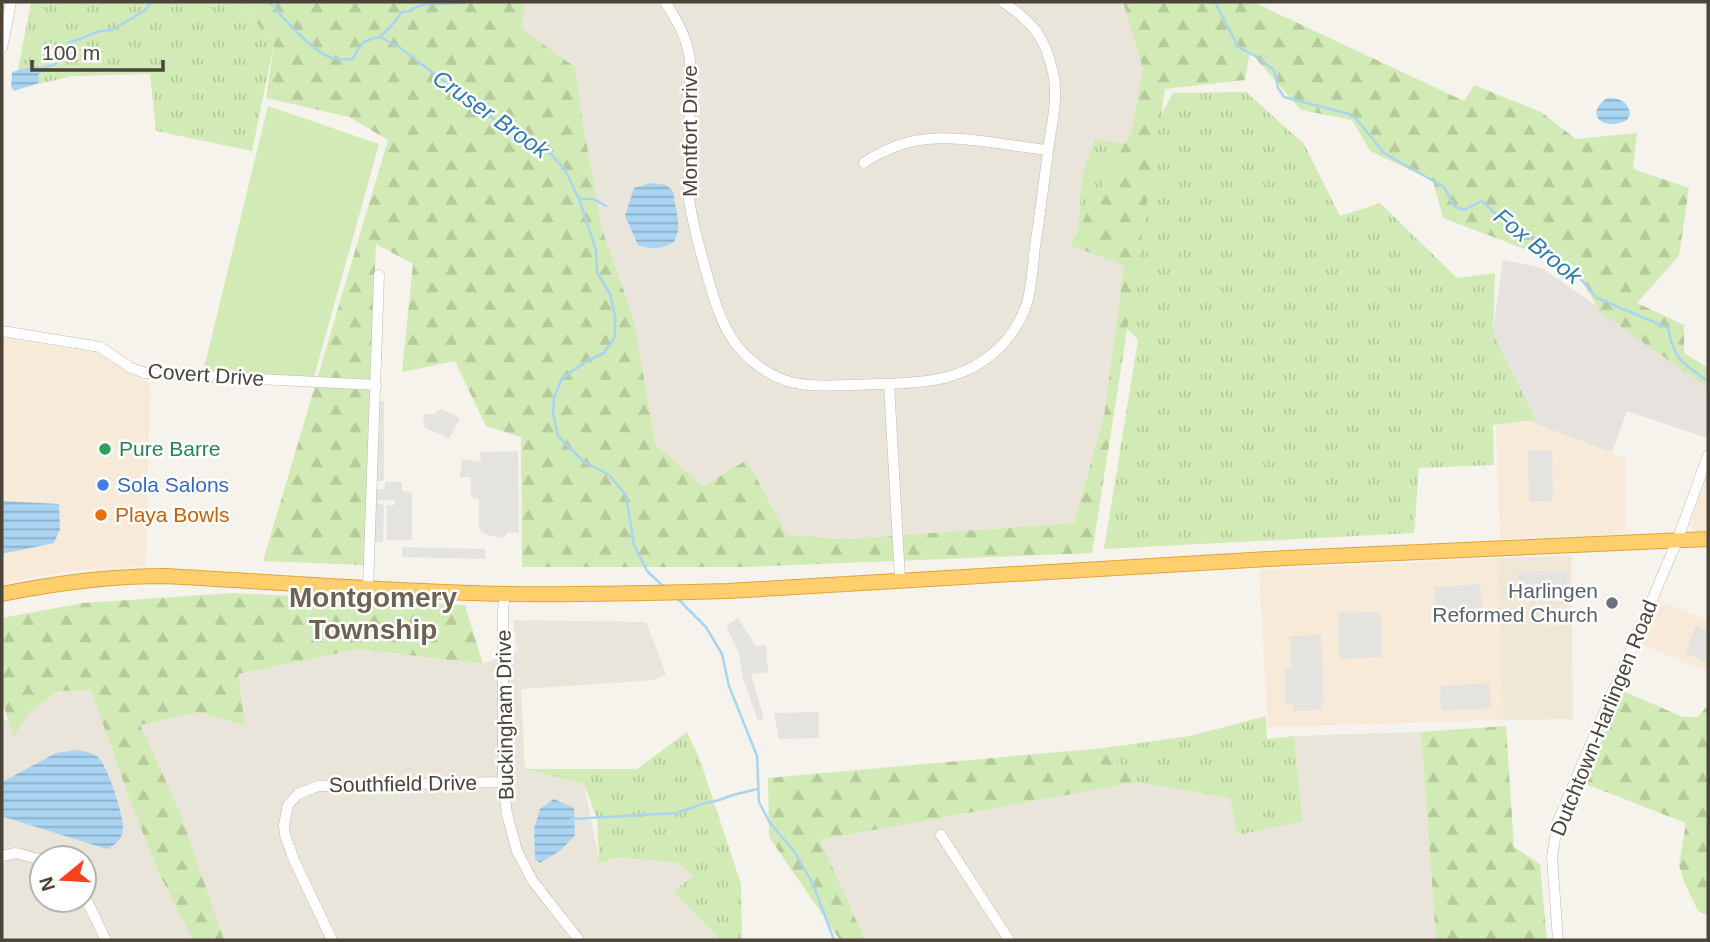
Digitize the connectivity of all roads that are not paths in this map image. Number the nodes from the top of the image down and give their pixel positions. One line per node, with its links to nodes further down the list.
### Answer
1 (11, 2): 4 (street)
2 (665, 2): 9 (street, Montfort Drive)
3 (1003, 2): 5 (street, Montfort Drive)
4 (2, 48)
5 (1048, 150): 6 (street); 9 (street, Montfort Drive)
6 (864, 163)
7 (379, 275): 10 (street)
8 (2, 331): 10 (street, Covert Drive)
9 (889, 384): 14 (street)
10 (376, 385): 15 (street)
11 (1708, 455): 13 (street, Dutchtown-Harlingen Road)
12 (1708, 539): 13 (highway)
13 (1677, 541): 14 (highway); 27 (street, Dutchtown-Harlingen Road)
14 (900, 579): 17 (highway)
15 (368, 588): 16 (highway); 17 (highway)
16 (2, 594)
17 (505, 594): 18 (street, Buckingham Drive)
18 (503, 782): 24 (street, Southfield Drive); 25 (street, Buckingham Drive)
19 (941, 835): 26 (street)
20 (2, 856): 21 (street)
21 (28, 856)
22 (93, 914): 23 (street)
23 (106, 940)
24 (332, 940)
25 (579, 940)
26 (1009, 940)
27 (1558, 940)

